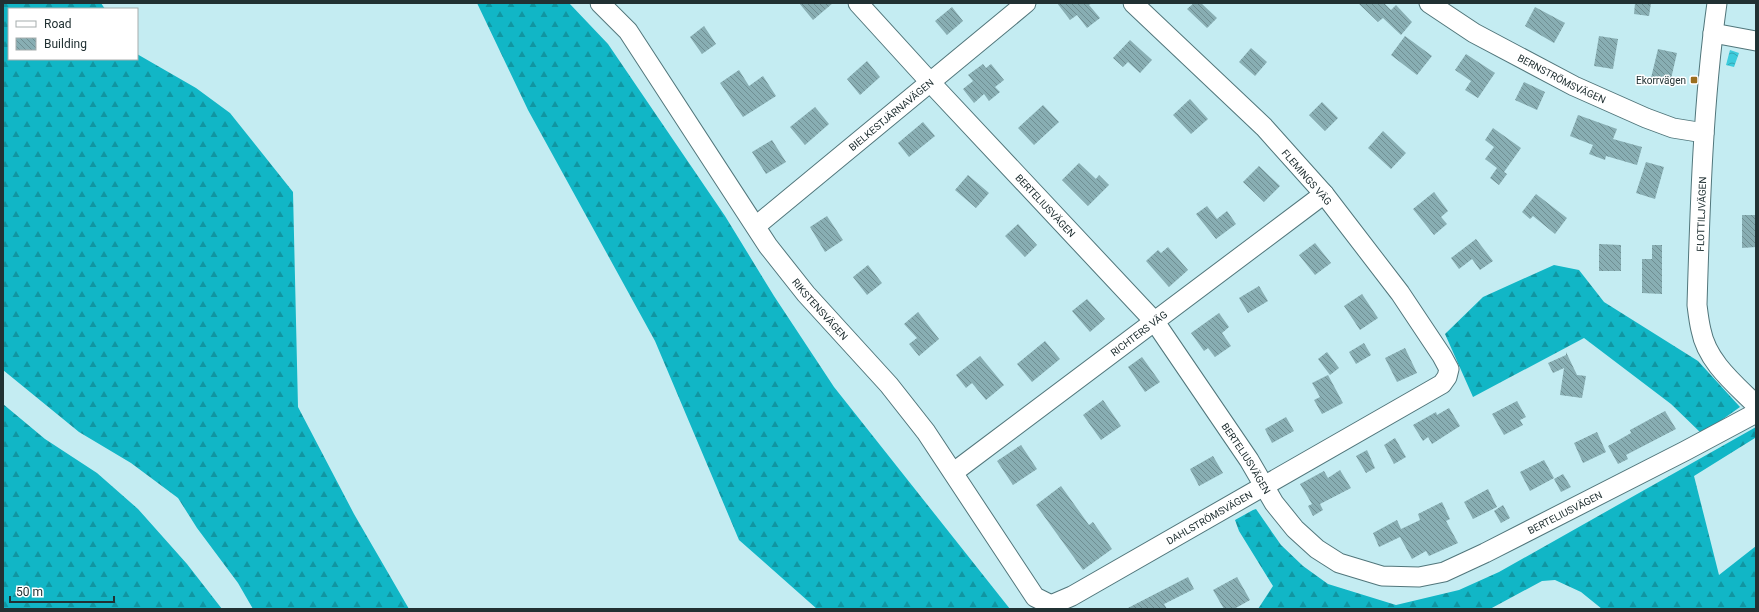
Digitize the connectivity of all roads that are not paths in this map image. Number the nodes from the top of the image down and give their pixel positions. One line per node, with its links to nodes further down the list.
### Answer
1 (600, 3): 12 (street, RIKSTENSVÄGEN)
2 (858, 3): 9 (street, BERTELIUSVÄGEN)
3 (1026, 3): 9 (street, BIELKESTJÄRNAVÄGEN)
4 (1133, 3): 11 (street, FLEMINGS VÄG)
5 (1429, 3): 10 (street, BERNSTRÖMSVÄGEN)
6 (1717, 3): 7 (street, FLOTTILJVÄGEN)
7 (1713, 33): 8 (street); 10 (street, FLOTTILJVÄGEN)
8 (1756, 41)
9 (930, 82): 12 (street, BIELKESTJÄRNAVÄGEN); 13 (street, BERTELIUSVÄGEN)
10 (1704, 133): 15 (street, FLOTTILJVÄGEN)
11 (1324, 194): 13 (street, RICHTERS VÄG); 14 (street, FLEMINGS VÄG)
12 (756, 226): 17 (street, RIKSTENSVÄGEN)
13 (1155, 322): 17 (street, RICHTERS VÄG); 18 (street, BERTELIUSVÄGEN)
14 (1447, 377): 18 (street, DAHLSTRÖMSVÄGEN)
15 (1756, 405)
16 (1756, 413): 18 (street, BERTELIUSVÄGEN)
17 (954, 472): 19 (street, RIKSTENSVÄGEN)
18 (1263, 486): 19 (street, DAHLSTRÖMSVÄGEN)
19 (1051, 605)

